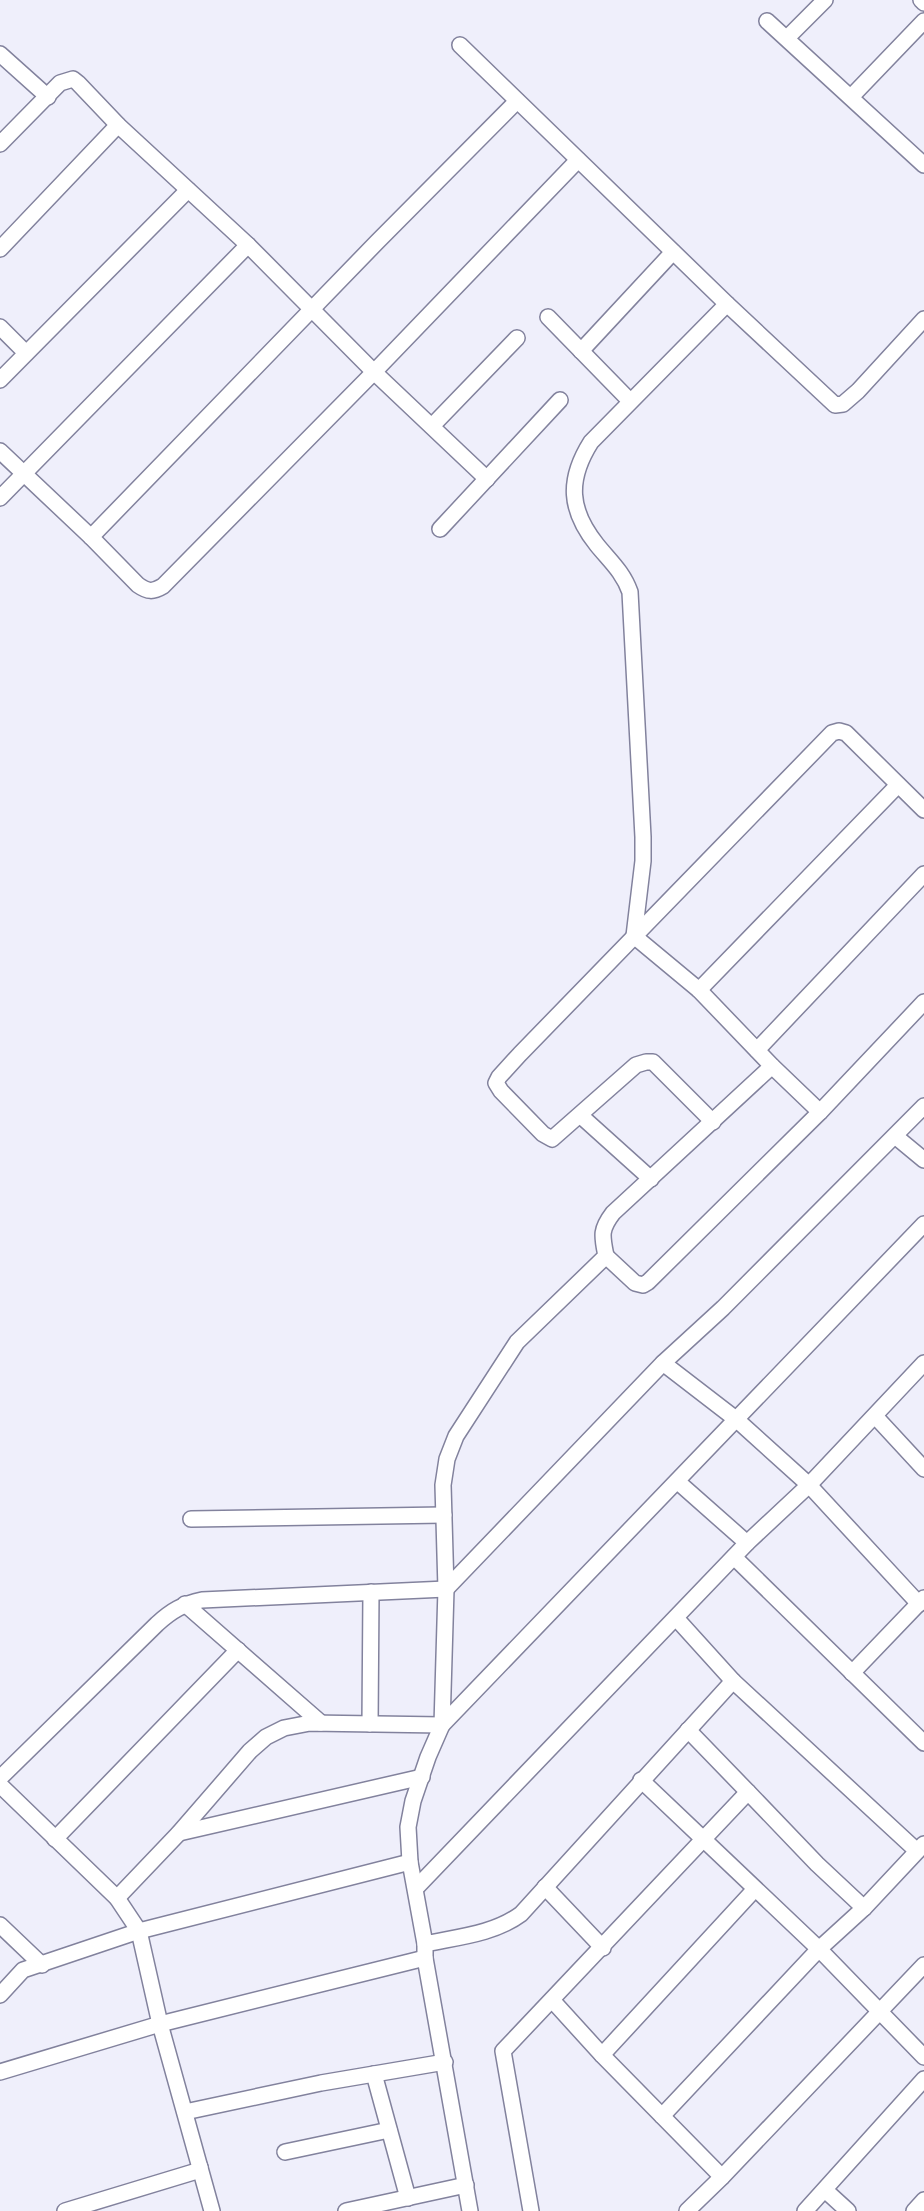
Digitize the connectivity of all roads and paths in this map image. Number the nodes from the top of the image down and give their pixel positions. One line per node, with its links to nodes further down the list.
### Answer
1 (826, 0): 6 (street)
2 (921, 0): 3 (street)
3 (924, 3)
4 (767, 21): 6 (street)
5 (924, 21): 9 (street)
6 (786, 38): 9 (street)
7 (460, 45): 11 (street)
8 (0, 54): 10 (street)
9 (851, 96): 15 (street)
10 (48, 97): 12 (street); 13 (street)
11 (517, 102): 14 (street); 21 (street)
12 (118, 125): 16 (street); 18 (street)
13 (0, 144)
14 (578, 160): 19 (street); 28 (street)
15 (922, 160)
16 (188, 190): 17 (street); 27 (street)
17 (248, 245): 21 (street); 34 (street)
18 (0, 249)
19 (673, 252): 20 (street); 26 (street)
20 (727, 304): 23 (street); 31 (street)
21 (312, 310): 28 (street); 38 (street)
22 (548, 317): 26 (street)
23 (924, 319)
24 (0, 327): 27 (street)
25 (517, 338): 32 (street)
26 (581, 352): 31 (street)
27 (26, 353): 29 (street)
28 (374, 372): 32 (street); 38 (street)
29 (0, 380)
30 (560, 400): 35 (street)
31 (630, 401): 42 (street)
32 (432, 426): 35 (street)
33 (0, 451): 34 (street)
34 (23, 473): 36 (street); 38 (street)
35 (487, 479): 37 (street)
36 (0, 498)
37 (440, 529)
38 (91, 537)
39 (898, 785): 40 (street); 42 (street); 43 (street)
40 (924, 810)
41 (924, 874): 45 (street)
42 (634, 936): 43 (street); 49 (street)
43 (700, 990): 45 (street)
44 (924, 1002): 48 (street)
45 (757, 1050): 46 (street)
46 (772, 1066): 48 (street); 50 (street)
47 (924, 1106): 51 (street)
48 (820, 1112): 55 (street)
49 (581, 1116): 50 (street); 53 (street)
50 (713, 1122): 53 (street)
51 (896, 1136): 52 (street); 57 (street)
52 (924, 1160)
53 (651, 1179): 55 (street)
54 (924, 1224): 59 (street)
55 (606, 1256): 63 (street)
56 (924, 1363): 58 (street)
57 (663, 1364): 59 (street); 67 (street)
58 (875, 1416): 60 (street); 62 (street)
59 (737, 1420): 61 (street); 62 (street)
60 (924, 1470)
61 (678, 1482): 65 (street); 77 (street)
62 (809, 1485): 65 (street); 69 (street)
63 (444, 1515): 64 (street); 67 (street)
64 (191, 1519)
65 (747, 1543): 66 (street)
66 (734, 1557): 71 (street); 73 (street)
67 (446, 1589): 68 (street); 77 (street)
68 (371, 1592): 70 (street); 76 (street)
69 (922, 1601): 73 (street)
70 (185, 1604): 72 (street); 81 (street)
71 (676, 1618): 74 (street); 91 (street)
72 (238, 1650): 75 (street); 86 (street)
73 (852, 1673): 79 (street)
74 (734, 1681): 78 (street); 88 (street)
75 (321, 1723): 76 (street); 85 (street)
76 (370, 1724): 77 (street)
77 (442, 1725): 80 (street)
78 (688, 1730): 82 (street); 83 (street)
79 (924, 1743)
80 (422, 1777): 85 (street); 89 (street)
81 (0, 1778)
82 (642, 1780): 87 (street); 90 (street)
83 (748, 1792): 87 (street); 94 (street)
84 (3, 1793): 86 (street)
85 (178, 1833): 93 (street)
86 (55, 1839): 93 (street)
87 (703, 1840): 92 (street); 97 (street)
88 (920, 1848): 94 (street)
89 (410, 1862): 91 (street); 96 (street)
90 (545, 1887): 97 (street); 99 (street)
91 (416, 1888): 99 (street)
92 (755, 1889): 98 (street); 106 (street)
93 (117, 1898): 96 (street)
94 (864, 1908): 98 (street)
95 (0, 1925): 101 (street)
96 (139, 1931): 101 (street); 105 (street)
97 (602, 1948): 103 (street)
98 (819, 1949): 104 (street); 113 (street)
99 (425, 1950): 105 (street); 108 (street)
100 (924, 1964): 104 (street)
101 (42, 1966): 102 (street)
102 (0, 1995)
103 (552, 2000): 106 (street); 126 (street)
104 (878, 2011): 107 (street); 117 (street)
105 (160, 2024): 109 (street); 112 (street)
106 (602, 2055): 113 (street)
107 (924, 2057)
108 (445, 2062): 110 (street); 118 (street)
109 (0, 2072)
110 (374, 2074): 112 (street); 114 (street)
111 (924, 2079): 119 (street)
112 (185, 2112): 116 (street)
113 (662, 2116): 117 (street)
114 (389, 2130): 115 (street); 120 (street)
115 (285, 2152)
116 (200, 2167): 122 (street); 123 (street)
117 (722, 2177): 127 (street)
118 (466, 2185): 120 (street); 125 (street)
119 (824, 2190): 128 (street); 129 (street)
120 (408, 2198): 124 (street)
121 (924, 2200): 130 (street)
122 (65, 2211)
123 (212, 2211)
124 (346, 2211)
125 (470, 2211)
126 (531, 2211)
127 (687, 2211)
128 (805, 2211)
129 (848, 2211)
130 (914, 2211)

